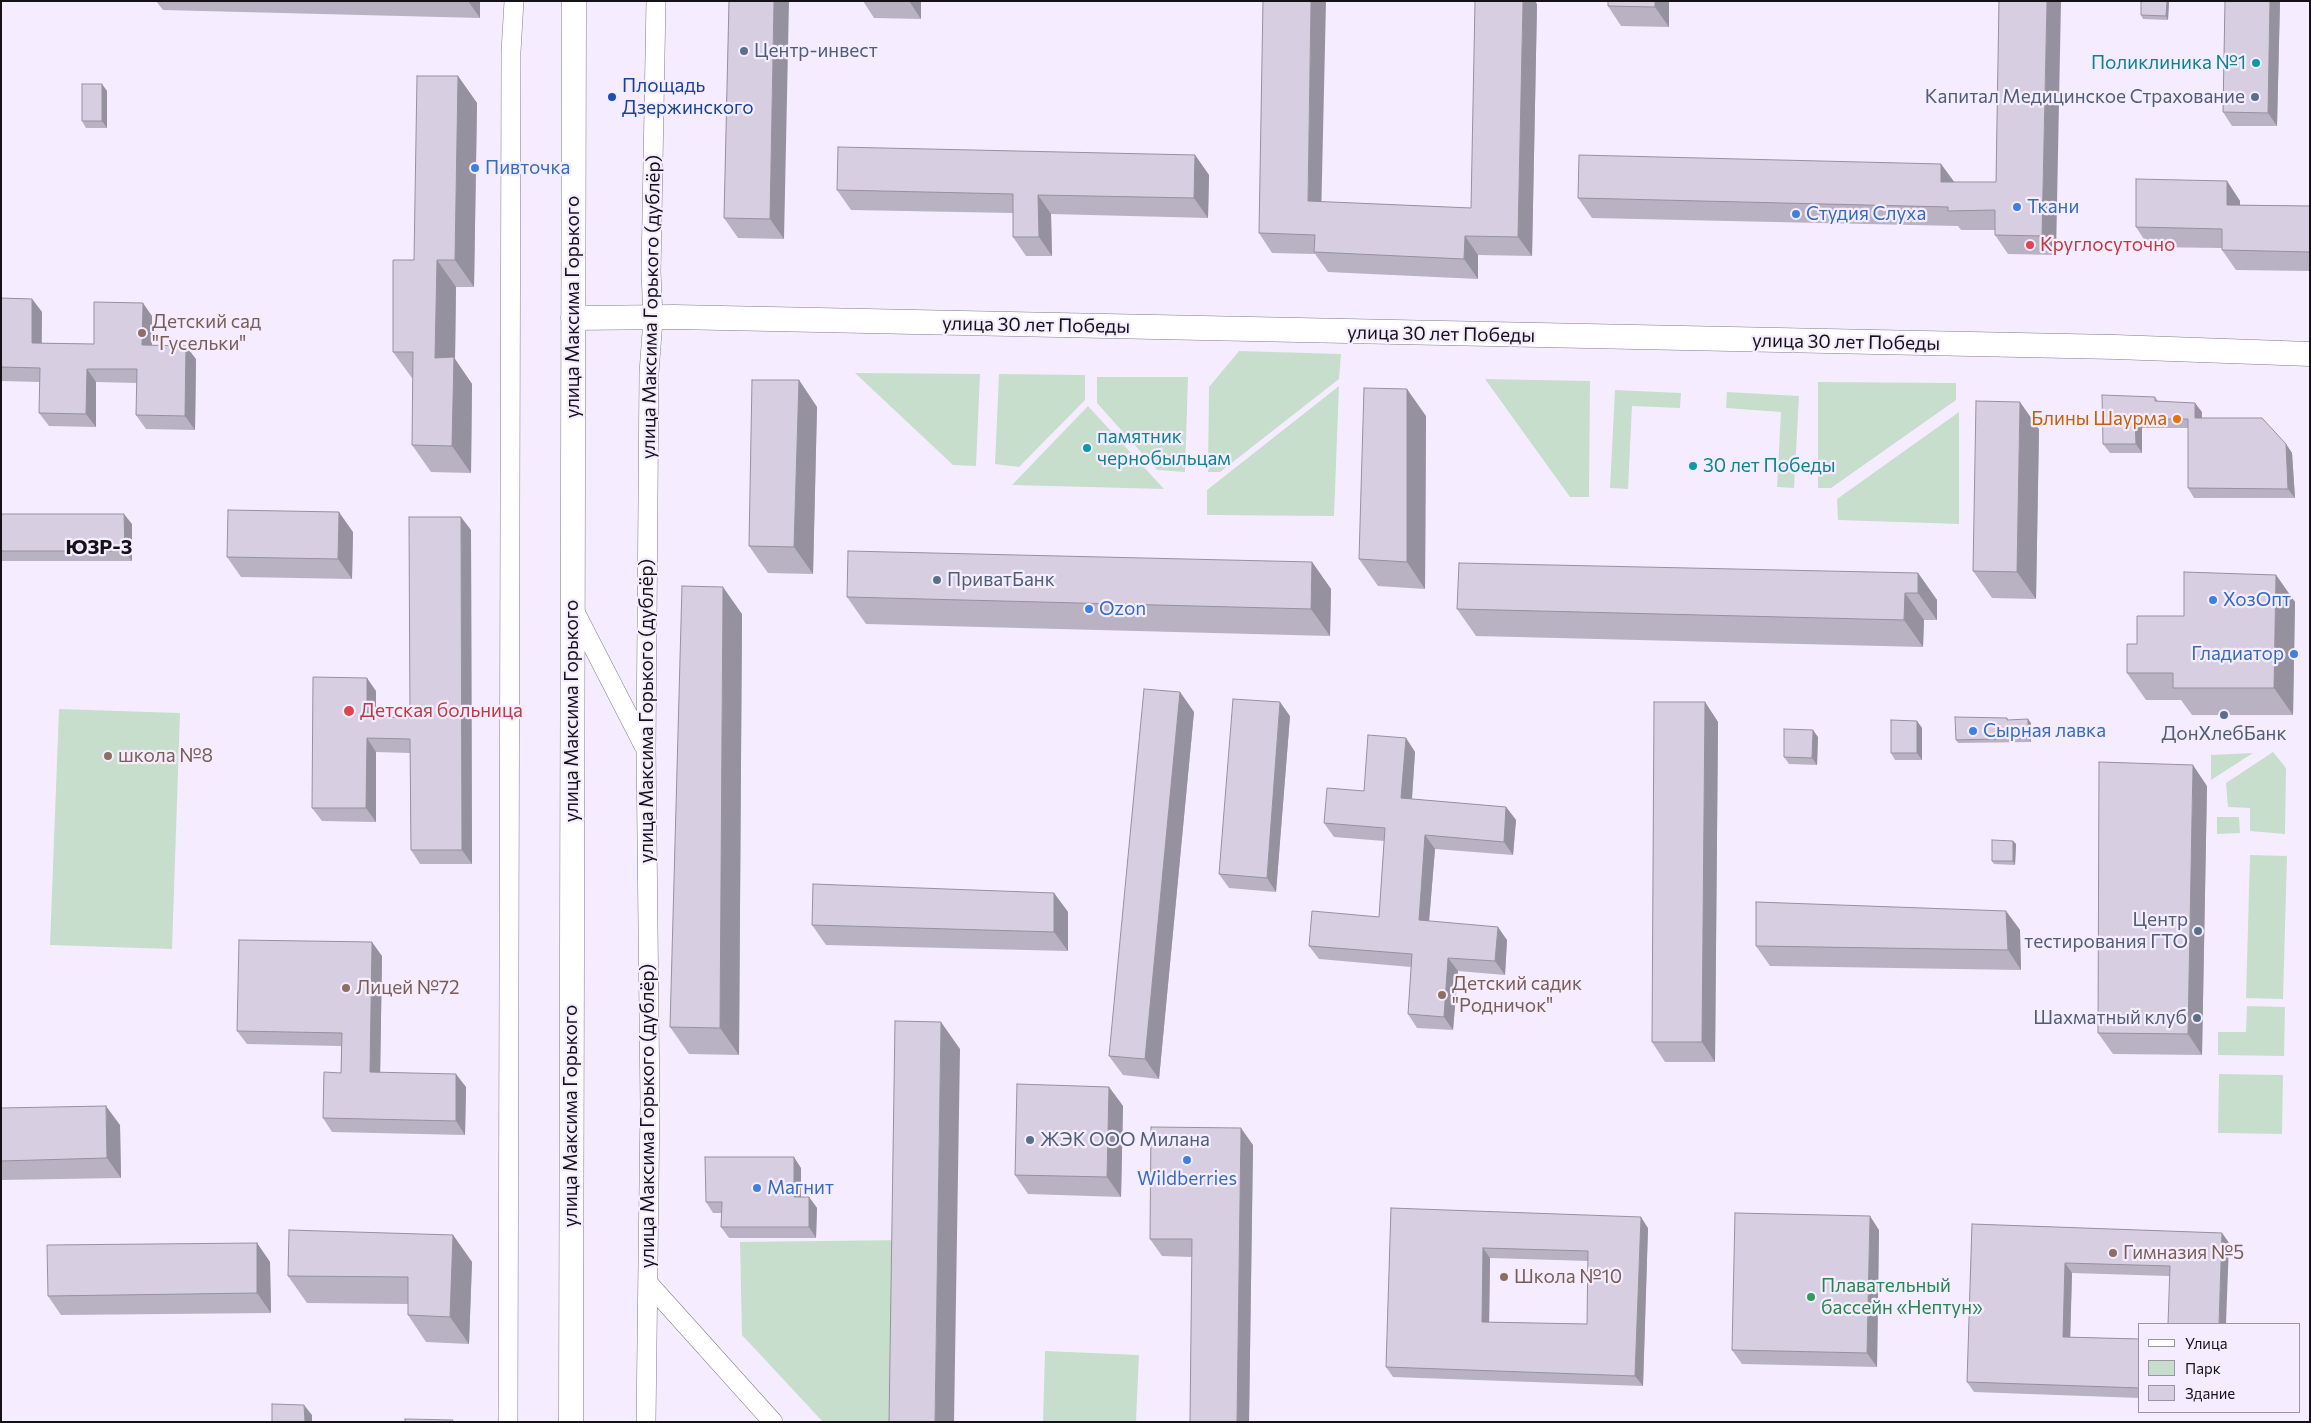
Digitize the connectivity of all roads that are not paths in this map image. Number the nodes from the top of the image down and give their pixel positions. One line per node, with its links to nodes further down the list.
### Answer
1 (514, 1): 10 (street)
2 (574, 1): 4 (street, улица Максима Горького)
3 (656, 1): 5 (street, улица Максима Горького (дублёр))
4 (573, 318): 5 (street, улица 30 лет Победы); 7 (street, улица Максима Горького)
5 (653, 319): 6 (street, улица 30 лет Победы); 8 (street, улица Максима Горького (дублёр))
6 (2310, 354)
7 (572, 606): 8 (street); 11 (street, улица Максима Горького)
8 (646, 749): 9 (street, улица Максима Горького (дублёр))
9 (648, 1284): 12 (street, улица Максима Горького (дублёр)); 13 (street)
10 (508, 1422)
11 (570, 1422)
12 (646, 1422)
13 (773, 1422)

